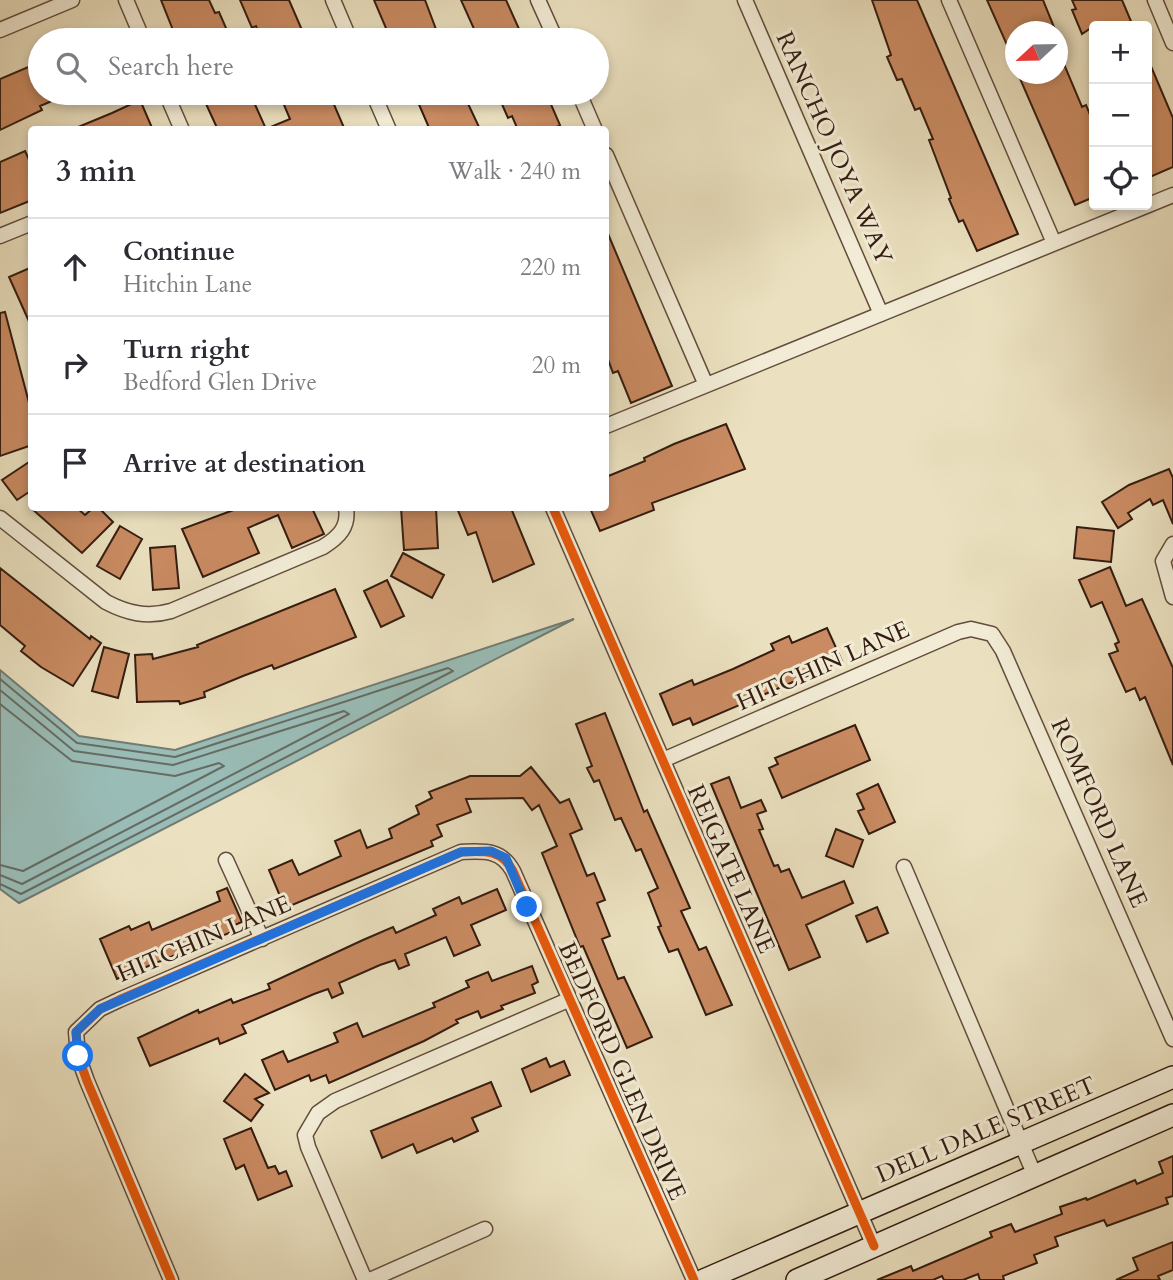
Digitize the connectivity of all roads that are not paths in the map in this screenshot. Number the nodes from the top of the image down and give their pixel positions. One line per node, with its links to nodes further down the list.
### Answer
1 (72, 0): 11 (street)
2 (125, 0): 8 (street)
3 (333, 0): 9 (street)
4 (538, 0): 10 (street)
5 (745, 0): 24 (street, RANCHO JOYA WAY)
6 (949, 0): 23 (street)
7 (1155, 0): 12 (street)
8 (138, 28)
9 (345, 28)
10 (551, 28)
11 (0, 30)
12 (1173, 43)
13 (171, 105): 16 (street)
14 (378, 105): 17 (street)
15 (584, 105): 18 (street)
16 (180, 126)
17 (387, 126)
18 (593, 126)
19 (609, 162): 25 (street)
20 (1173, 195): 23 (street)
21 (28, 225): 22 (street)
22 (0, 236)
23 (1054, 243): 24 (street)
24 (881, 314): 25 (street)
25 (706, 385): 26 (street)
26 (609, 425)
27 (346, 511): 29 (street)
28 (554, 511): 33 (street, REIGATE LANE)
29 (0, 518)
30 (1173, 544): 31 (street)
31 (1173, 597)
32 (999, 645): 33 (street, HITCHIN LANE); 39 (street, ROMFORD LANE)
33 (663, 760): 44 (street, REIGATE LANE)
34 (487, 851): 37 (street, HITCHIN LANE); 38 (street, BEDFORD GLEN DRIVE)
35 (226, 860): 37 (street)
36 (904, 867): 42 (street)
37 (262, 939): 47 (street, HITCHIN LANE)
38 (568, 1000): 48 (street); 50 (street, BEDFORD GLEN DRIVE)
39 (1173, 1039)
40 (1173, 1077): 42 (main road, DELL DALE STREET)
41 (1173, 1115): 43 (main road)
42 (1022, 1145): 43 (street); 44 (main road, DELL DALE STREET)
43 (1035, 1176): 46 (main road)
44 (860, 1214): 46 (street, REIGATE LANE); 51 (main road, DELL DALE STREET)
45 (485, 1229): 49 (street)
46 (874, 1247): 52 (main road)
47 (171, 1280)
48 (365, 1280)
49 (370, 1280)
50 (694, 1280)
51 (704, 1280)
52 (797, 1280)

